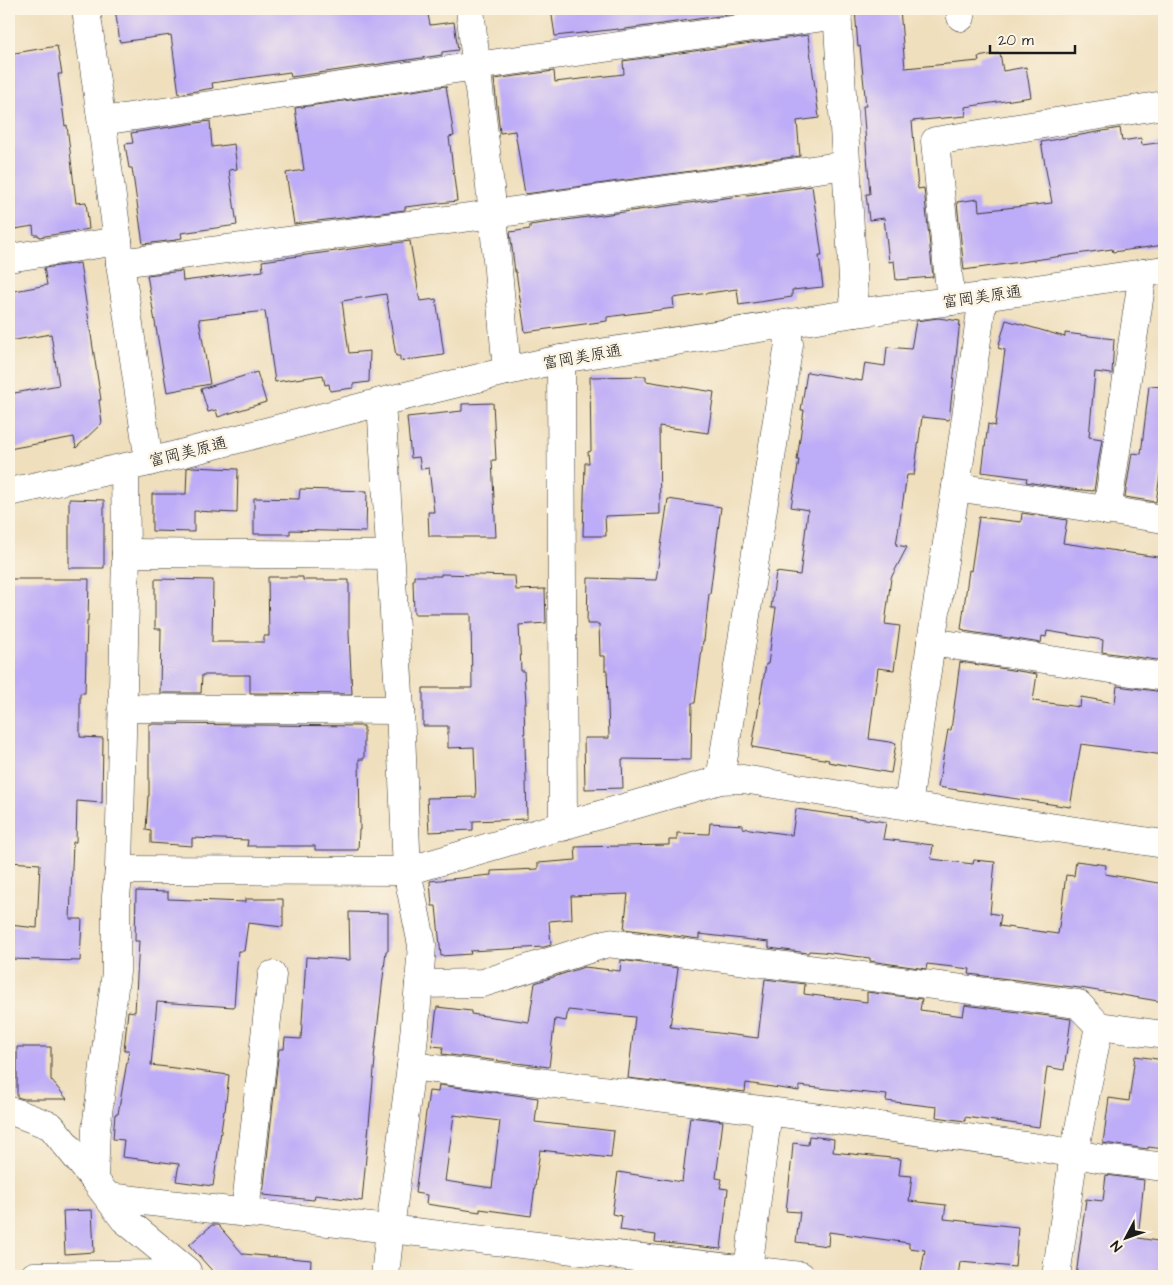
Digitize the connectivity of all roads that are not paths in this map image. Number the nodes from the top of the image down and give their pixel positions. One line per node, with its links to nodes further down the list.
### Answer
1 (86, 9): 6 (street)
2 (470, 9): 4 (street)
3 (838, 12): 4 (street); 7 (street)
4 (476, 66): 6 (street); 8 (street)
5 (1164, 105): 13 (street)
6 (102, 121): 9 (street)
7 (847, 165): 8 (street); 14 (street)
8 (493, 214): 9 (street); 17 (street)
9 (119, 252): 10 (street); 19 (street)
10 (9, 258)
11 (1154, 272): 12 (street, 富岡美原通); 22 (street)
12 (983, 297): 13 (street, 富岡美原通); 20 (street)
13 (951, 301): 14 (street, 富岡美原通)
14 (855, 313): 15 (street, 富岡美原通)
15 (786, 324): 16 (street, 富岡美原通); 30 (street)
16 (562, 359): 17 (street, 富岡美原通); 32 (street)
17 (507, 371): 18 (street, 富岡美原通)
18 (381, 402): 19 (street, 富岡美原通); 25 (street)
19 (137, 465): 21 (street, 富岡美原通); 24 (street)
20 (956, 488): 22 (street); 26 (street)
21 (9, 492)
22 (1107, 511): 23 (street)
23 (1164, 519)
24 (126, 553): 25 (street); 28 (street)
25 (390, 555): 29 (street)
26 (931, 642): 27 (street); 31 (street)
27 (1164, 677)
28 (122, 708): 29 (street); 34 (street)
29 (400, 710): 35 (street)
30 (720, 780): 31 (street); 32 (street)
31 (908, 806): 33 (street)
32 (563, 827): 35 (street)
33 (1164, 844)
34 (119, 870): 35 (street); 45 (street)
35 (407, 871): 37 (street)
36 (272, 975): 46 (street)
37 (419, 984): 38 (street); 40 (street)
38 (1099, 1026): 39 (street); 43 (street)
39 (1164, 1035)
40 (411, 1066): 41 (street); 47 (street)
41 (768, 1111): 43 (street); 48 (street)
42 (9, 1112): 45 (street)
43 (1074, 1154): 44 (street); 52 (street)
44 (1164, 1167)
45 (101, 1188): 46 (street); 49 (street)
46 (245, 1213): 47 (street)
47 (390, 1229): 48 (street); 50 (street)
48 (748, 1270): 51 (street)
49 (34, 1276)
50 (385, 1276)
51 (801, 1276)
52 (1056, 1276)

